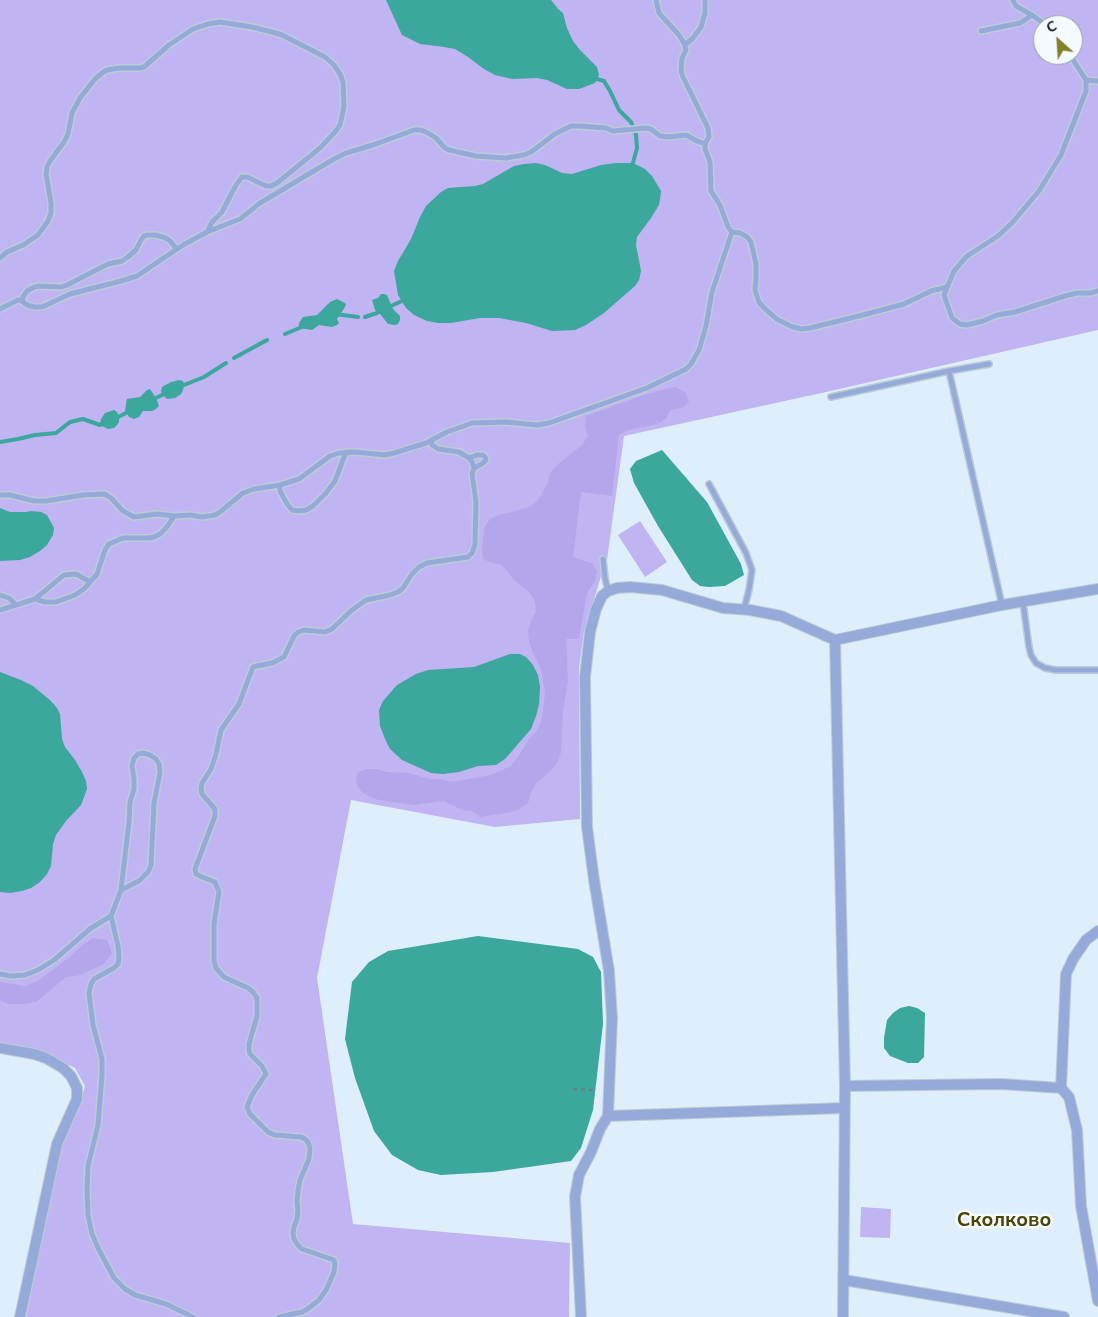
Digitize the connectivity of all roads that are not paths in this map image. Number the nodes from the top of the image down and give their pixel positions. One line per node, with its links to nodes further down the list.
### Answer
1 (656, 0): 6 (lane)
2 (705, 0): 6 (lane)
3 (1013, 0): 4 (lane)
4 (1032, 16): 5 (lane)
5 (981, 31)
6 (686, 45): 10 (lane)
7 (1076, 65): 8 (lane)
8 (1086, 80): 9 (lane); 15 (lane)
9 (1098, 81)
10 (705, 144): 11 (lane); 12 (lane)
11 (207, 232): 13 (lane); 14 (lane)
12 (732, 232): 15 (lane); 22 (lane)
13 (177, 249): 17 (lane); 17 (lane)
14 (0, 258)
15 (947, 287): 16 (lane)
16 (1098, 291)
17 (22, 301): 18 (lane)
18 (0, 309)
19 (989, 364): 20 (lane)
20 (949, 371): 21 (lane); 38 (lane)
21 (831, 397)
22 (432, 440): 23 (lane); 24 (lane)
23 (346, 452): 27 (lane); 27 (lane)
24 (468, 458): 25 (lane); 25 (lane)
25 (474, 468): 56 (lane)
26 (709, 484): 39 (lane)
27 (280, 485): 29 (lane)
28 (0, 495): 29 (lane)
29 (174, 516): 31 (lane)
30 (603, 559): 33 (lane)
31 (90, 582): 35 (lane); 35 (lane)
32 (1098, 589): 36 (street)
33 (608, 591): 39 (street); 51 (street)
34 (0, 595): 37 (lane)
35 (35, 599): 37 (lane)
36 (1023, 602): 38 (street); 42 (lane)
37 (16, 604): 40 (lane)
38 (1002, 605): 41 (street)
39 (744, 609): 41 (street)
40 (0, 610)
41 (835, 640): 48 (street)
42 (1098, 670)
43 (121, 890): 43 (lane); 44 (lane)
44 (111, 916): 46 (lane); 55 (lane)
45 (1098, 931): 49 (street)
46 (0, 974)
47 (0, 1048): 54 (street)
48 (845, 1086): 49 (street); 50 (street)
49 (1061, 1088): 53 (street)
50 (844, 1108): 51 (street); 52 (street)
51 (608, 1116): 57 (street)
52 (844, 1280): 58 (street); 59 (street)
53 (1098, 1301)
54 (20, 1317)
55 (193, 1317)
56 (279, 1317)
57 (581, 1317)
58 (843, 1317)
59 (1064, 1317)

